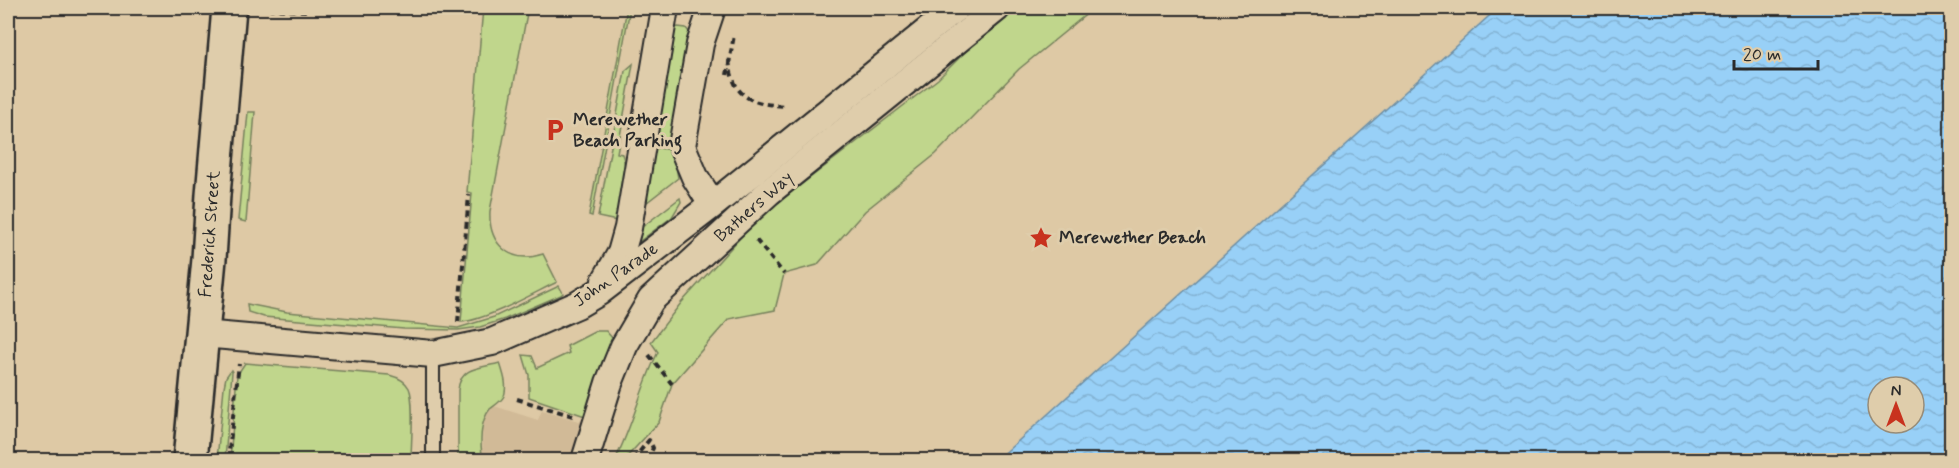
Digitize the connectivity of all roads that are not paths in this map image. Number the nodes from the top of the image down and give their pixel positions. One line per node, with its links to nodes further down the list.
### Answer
1 (229, 8): 8 (main road, Frederick Street)
2 (665, 8): 7 (street)
3 (712, 8): 6 (street)
4 (956, 8): 6 (street, John Parade)
5 (997, 8): 12 (street, Bathers Way)
6 (712, 204): 7 (street, John Parade)
7 (599, 292): 9 (street, John Parade)
8 (202, 334): 9 (street, John Parade); 10 (main road, Frederick Street)
9 (433, 354): 11 (lane)
10 (190, 460)
11 (433, 460)
12 (585, 460)

